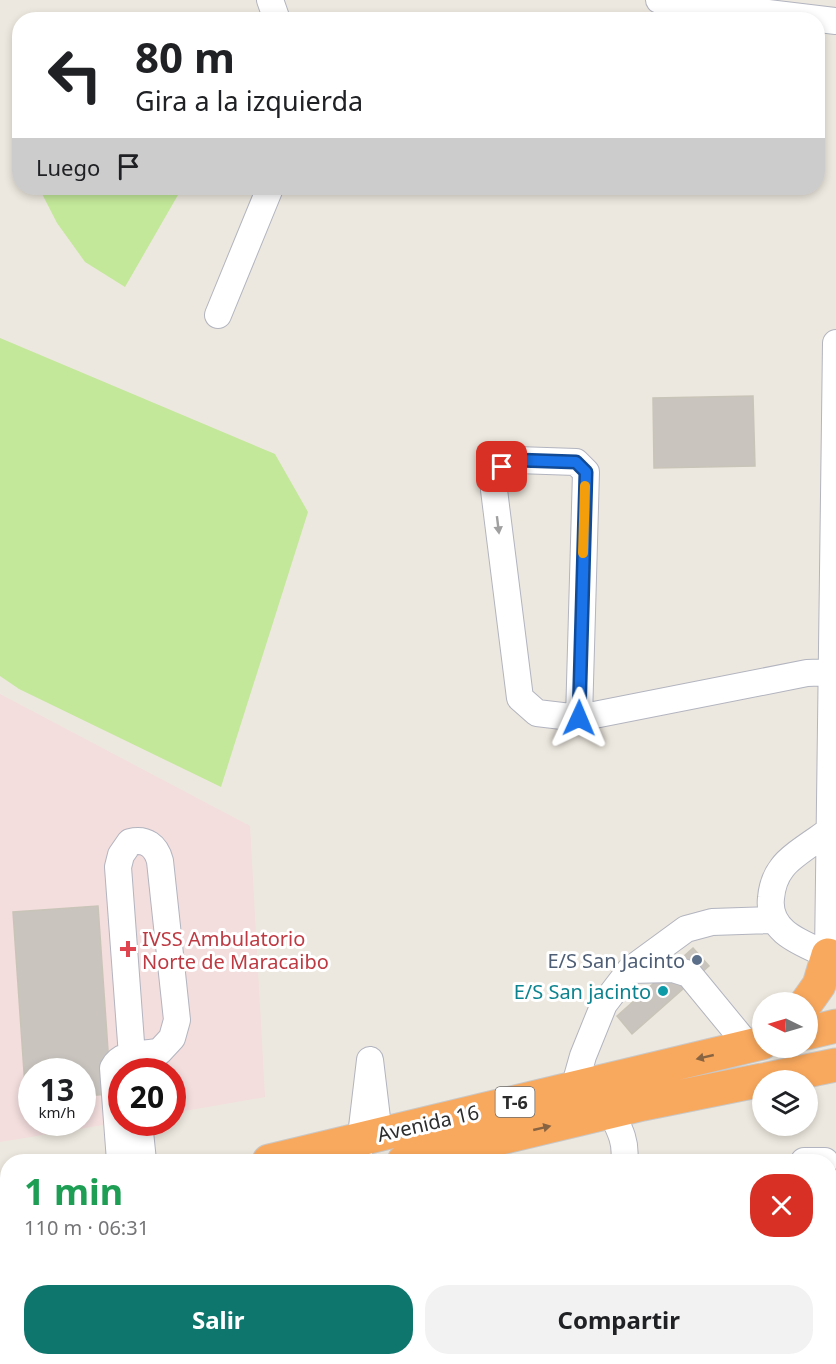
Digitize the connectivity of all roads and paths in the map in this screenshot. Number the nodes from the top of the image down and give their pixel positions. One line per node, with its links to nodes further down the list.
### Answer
1 (659, 0): 2 (street)
2 (760, 12)
3 (267, 195): 4 (street)
4 (218, 315)
5 (836, 343): 6 (street)
6 (832, 672): 7 (street); 8 (street)
7 (579, 718): 7 (street, one-way to 7)
8 (829, 831): 9 (street); 10 (street)
9 (773, 920): 10 (street); 11 (street)
10 (832, 966): 12 (highway)
11 (630, 970): 15 (street); 22 (street)
12 (814, 992)
13 (836, 1026): 14 (highway)
14 (818, 1030)
15 (752, 1041)
16 (752, 1046): 22 (highway, Avenida 16 / T-6, one-way to 22)
17 (133, 1063): 17 (street)
18 (836, 1065): 19 (highway, Avenida 16 / T-6)
19 (813, 1070)
20 (818, 1080): 23 (highway)
21 (752, 1082): 24 (highway, Avenida 16 / T-6)
22 (574, 1088): 25 (highway, Avenida 16 / T-6)
23 (836, 1089)
24 (611, 1112): 28 (highway, Avenida 16 / T-6, one-way to 24); 35 (street)
25 (379, 1135): 31 (highway, Avenida 16 / T-6); 32 (street)
26 (118, 1136): 29 (street)
27 (141, 1136): 30 (street)
28 (501, 1138): 33 (highway, Avenida 16 / T-6); 34 (street)
29 (119, 1154)
30 (142, 1154)
31 (298, 1154)
32 (359, 1154)
33 (434, 1154)
34 (482, 1154)
35 (625, 1154)

